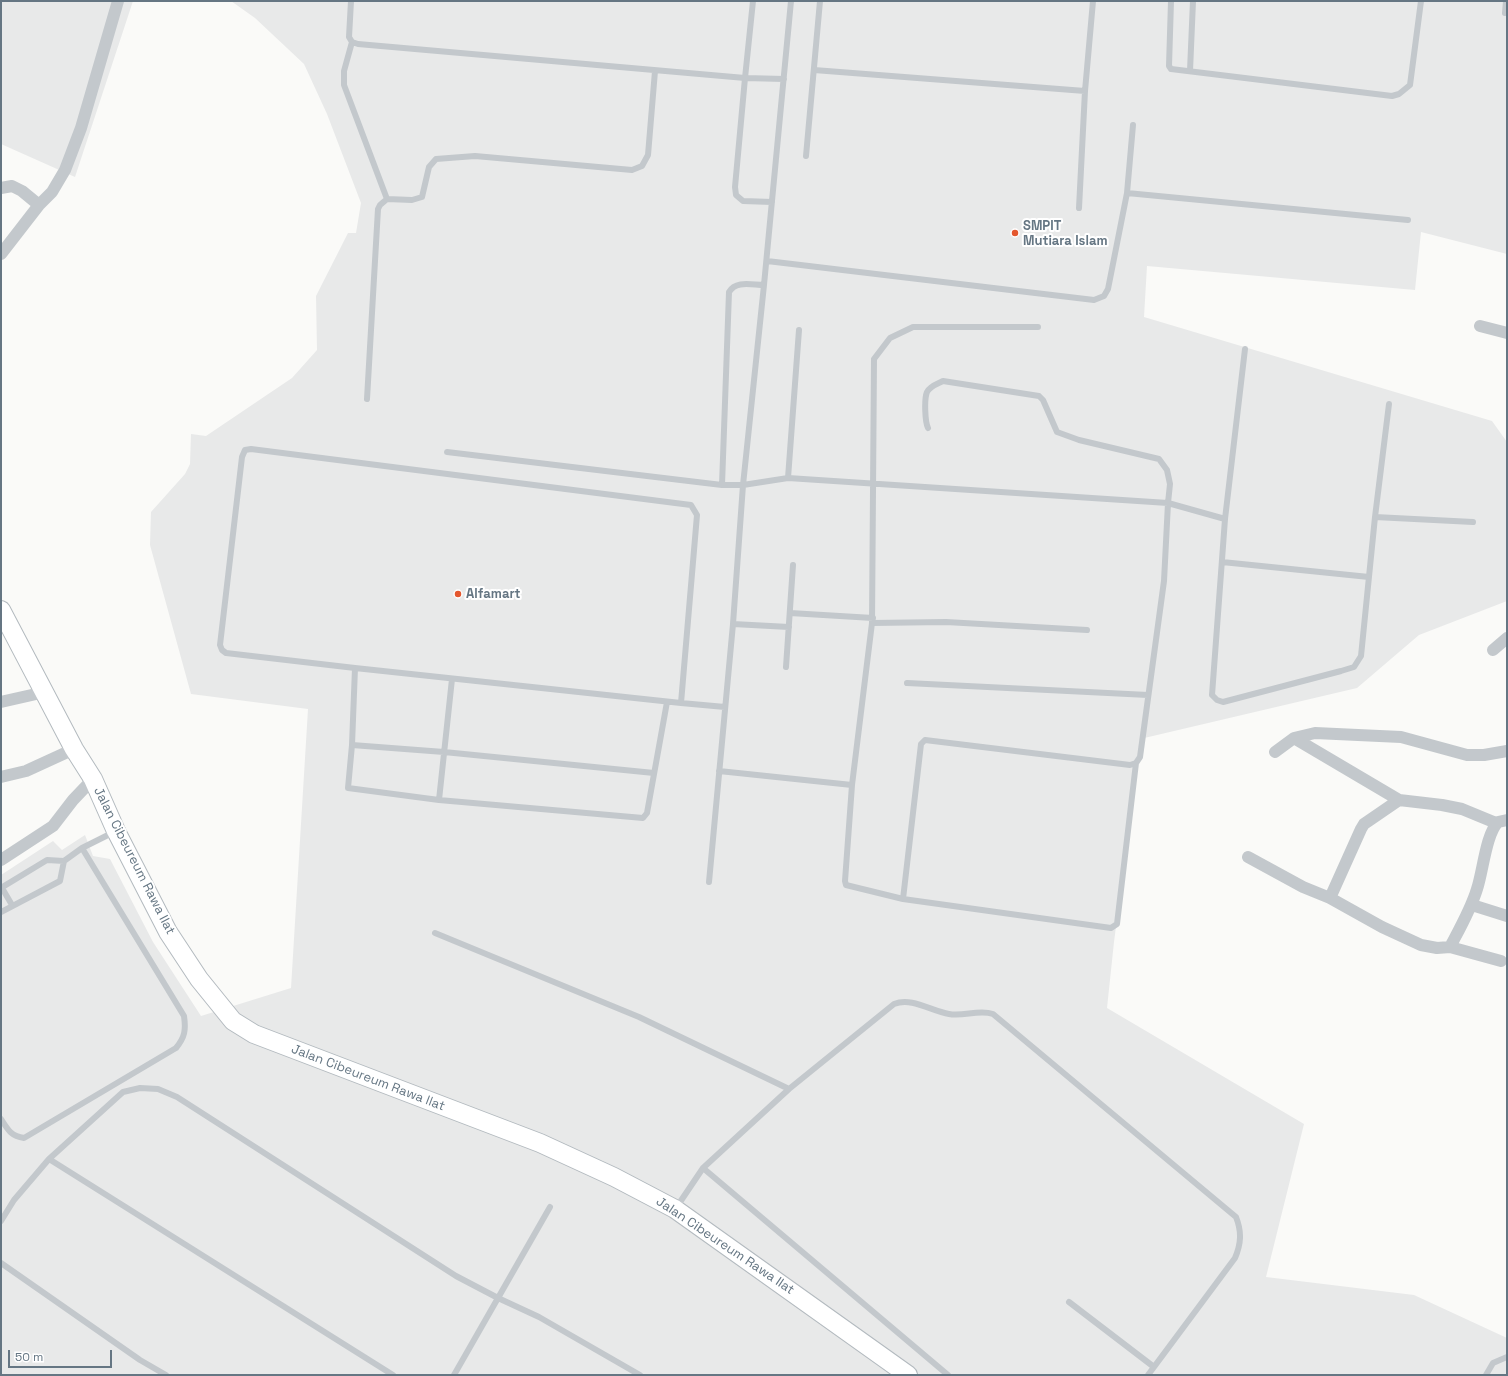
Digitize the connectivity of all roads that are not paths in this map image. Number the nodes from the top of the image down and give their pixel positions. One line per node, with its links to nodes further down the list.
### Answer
1 (118, 1): 25 (street)
2 (352, 1): 12 (lane)
3 (753, 1): 16 (lane)
4 (791, 1): 17 (lane)
5 (820, 1): 13 (lane)
6 (1093, 1): 18 (lane)
7 (1171, 1): 15 (lane)
8 (1193, 1): 15 (lane)
9 (1421, 1): 15 (lane)
10 (1506, 1): 11 (lane)
11 (1505, 13)
12 (352, 42): 14 (lane); 23 (lane)
13 (814, 70): 18 (lane); 20 (lane)
14 (655, 71): 16 (lane); 23 (lane)
15 (1190, 71)
16 (745, 78): 17 (lane); 24 (lane)
17 (784, 79): 24 (lane)
18 (1085, 91): 26 (lane)
19 (1133, 126): 22 (lane)
20 (806, 156)
21 (1, 188): 25 (street)
22 (1127, 193): 27 (lane); 29 (lane)
23 (387, 199): 36 (lane)
24 (772, 202): 29 (lane)
25 (39, 205): 28 (street)
26 (1079, 208)
27 (1408, 220)
28 (1, 254)
29 (767, 261): 30 (lane)
30 (764, 285): 42 (lane); 43 (lane)
31 (1480, 326): 34 (street)
32 (1038, 327): 41 (lane)
33 (799, 330): 40 (lane)
34 (1507, 333)
35 (1245, 349): 46 (lane)
36 (367, 399)
37 (1389, 404): 45 (lane)
38 (928, 428): 44 (lane)
39 (447, 452): 43 (lane)
40 (788, 478): 41 (lane); 42 (lane)
41 (872, 483): 44 (lane); 53 (lane)
42 (743, 485): 43 (lane); 54 (lane)
43 (722, 486)
44 (1168, 503): 46 (lane); 64 (lane)
45 (1375, 517): 47 (lane); 50 (lane)
46 (1225, 518): 48 (lane)
47 (1473, 522)
48 (1222, 562): 50 (lane); 50 (lane)
49 (793, 565): 52 (lane)
50 (1369, 577)
51 (1, 610): 63 (street, Jalan Cibeureum Rawa Ilat)
52 (790, 614): 53 (lane); 55 (lane)
53 (873, 620): 56 (lane); 80 (lane)
54 (733, 624): 55 (lane); 68 (lane)
55 (789, 627): 59 (lane)
56 (1087, 630)
57 (1507, 638): 58 (street)
58 (1493, 650)
59 (786, 667)
60 (355, 668): 61 (lane); 67 (lane); 70 (lane)
61 (452, 679): 66 (lane); 73 (lane)
62 (907, 683): 64 (lane)
63 (45, 692): 65 (street); 71 (street, Jalan Cibeureum Rawa Ilat)
64 (1148, 695): 75 (lane)
65 (1, 702)
66 (667, 702): 67 (lane); 77 (lane)
67 (681, 703): 68 (lane)
68 (725, 707): 76 (lane)
69 (1294, 738): 72 (street); 74 (street); 82 (street)
70 (352, 745): 73 (lane); 81 (lane)
71 (74, 749): 78 (street); 79 (street, Jalan Cibeureum Rawa Ilat)
72 (1507, 751)
73 (444, 752): 77 (lane); 81 (lane)
74 (1275, 752)
75 (1136, 763): 92 (lane); 92 (lane)
76 (720, 771): 80 (lane); 89 (lane)
77 (654, 773): 81 (lane)
78 (1, 777)
79 (93, 779): 84 (street, Jalan Cibeureum Rawa Ilat); 87 (street)
80 (852, 785): 92 (lane)
81 (440, 800)
82 (1399, 800): 83 (street); 91 (street)
83 (1501, 822): 94 (street)
84 (116, 831): 85 (lane); 105 (street, Jalan Cibeureum Rawa Ilat)
85 (82, 848): 88 (lane); 101 (lane)
86 (1248, 857): 91 (street)
87 (1, 860)
88 (64, 861): 90 (lane); 93 (lane)
89 (709, 882)
90 (1, 888): 93 (lane)
91 (1330, 898): 98 (street)
92 (903, 899)
93 (12, 905): 95 (lane)
94 (1472, 905): 96 (street); 98 (street)
95 (1, 912)
96 (1507, 916)
97 (435, 933): 100 (lane)
98 (1450, 947): 99 (street)
99 (1501, 961)
100 (789, 1089): 103 (lane); 111 (lane)
101 (1, 1119)
102 (50, 1159): 106 (lane); 108 (lane); 113 (lane)
103 (703, 1168): 105 (lane); 117 (lane)
104 (550, 1207): 108 (lane)
105 (675, 1209): 116 (street, Jalan Cibeureum Rawa Ilat)
106 (1, 1221)
107 (1, 1263): 112 (lane)
108 (498, 1298): 114 (lane); 115 (lane)
109 (1069, 1302): 111 (lane)
110 (1507, 1357): 119 (lane)
111 (1154, 1367): 118 (lane)
112 (166, 1375)
113 (393, 1375)
114 (454, 1375)
115 (640, 1375)
116 (908, 1375)
117 (948, 1375)
118 (1148, 1375)
119 (1486, 1375)

